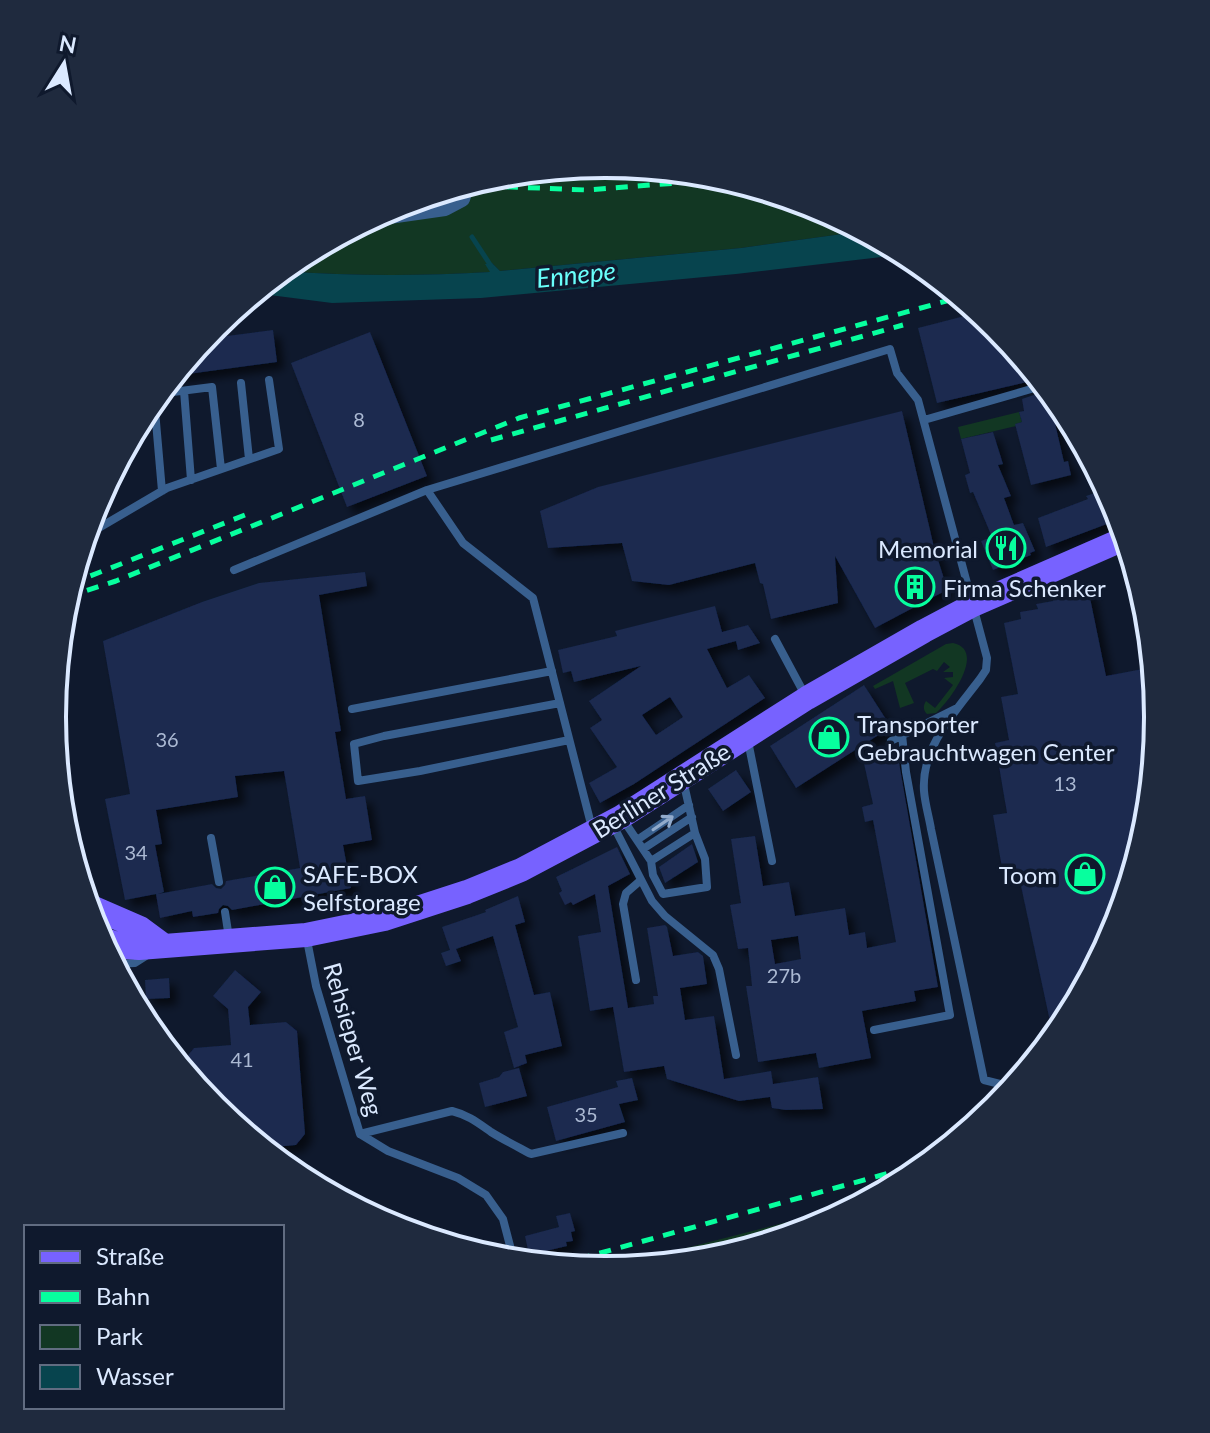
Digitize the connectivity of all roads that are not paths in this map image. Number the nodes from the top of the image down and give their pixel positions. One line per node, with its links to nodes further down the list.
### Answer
1 (463, 197): 2 (street)
2 (417, 212)
3 (269, 380): 10 (lane)
4 (241, 383): 10 (lane)
5 (1033, 388): 9 (lane)
6 (184, 391): 7 (lane); 11 (lane); 12 (lane)
7 (174, 393)
8 (157, 417): 14 (lane)
9 (924, 420): 13 (lane); 18 (lane)
10 (249, 459): 11 (lane)
11 (221, 469): 12 (lane)
12 (191, 480): 14 (lane)
13 (427, 490): 17 (lane); 20 (lane)
14 (162, 491): 15 (lane)
15 (101, 527)
16 (1115, 543): 18 (main road, Berliner Straße)
17 (234, 570)
18 (973, 605): 21 (main road, Berliner Straße); 23 (lane)
19 (775, 639): 21 (lane)
20 (552, 671): 22 (lane); 24 (lane)
21 (807, 698): 26 (main road, Berliner Straße)
22 (560, 703): 27 (lane); 27 (lane)
23 (959, 708): 25 (lane); 51 (lane)
24 (352, 709)
25 (902, 735): 28 (lane); 49 (lane)
26 (747, 736): 29 (main road, Berliner Straße); 38 (lane)
27 (569, 740): 32 (lane)
28 (891, 741)
29 (682, 779): 30 (lane); 32 (main road, Berliner Straße)
30 (689, 805): 31 (lane); 35 (lane, one-way to 30)
31 (692, 817): 33 (lane); 36 (lane)
32 (609, 824): 35 (lane); 39 (lane); 43 (main road, Berliner Straße)
33 (695, 833): 37 (lane); 37 (lane)
34 (211, 838): 40 (lane)
35 (637, 840): 36 (lane)
36 (643, 849): 37 (lane)
37 (651, 861)
38 (772, 861)
39 (641, 880): 48 (lane); 50 (lane)
40 (219, 882)
41 (225, 912): 44 (lane)
42 (105, 917): 46 (main road)
43 (306, 935): 44 (main road, Berliner Straße); 53 (lane, Rehsieper Weg)
44 (230, 942): 46 (main road, Berliner Straße)
45 (117, 944): 46 (main road, Berliner Straße)
46 (163, 945): 47 (lane)
47 (126, 963)
48 (636, 980)
49 (874, 1030)
50 (736, 1055)
51 (999, 1084)
52 (623, 1133): 53 (lane)
53 (360, 1134): 54 (lane, Rehsieper Weg)
54 (510, 1247)

